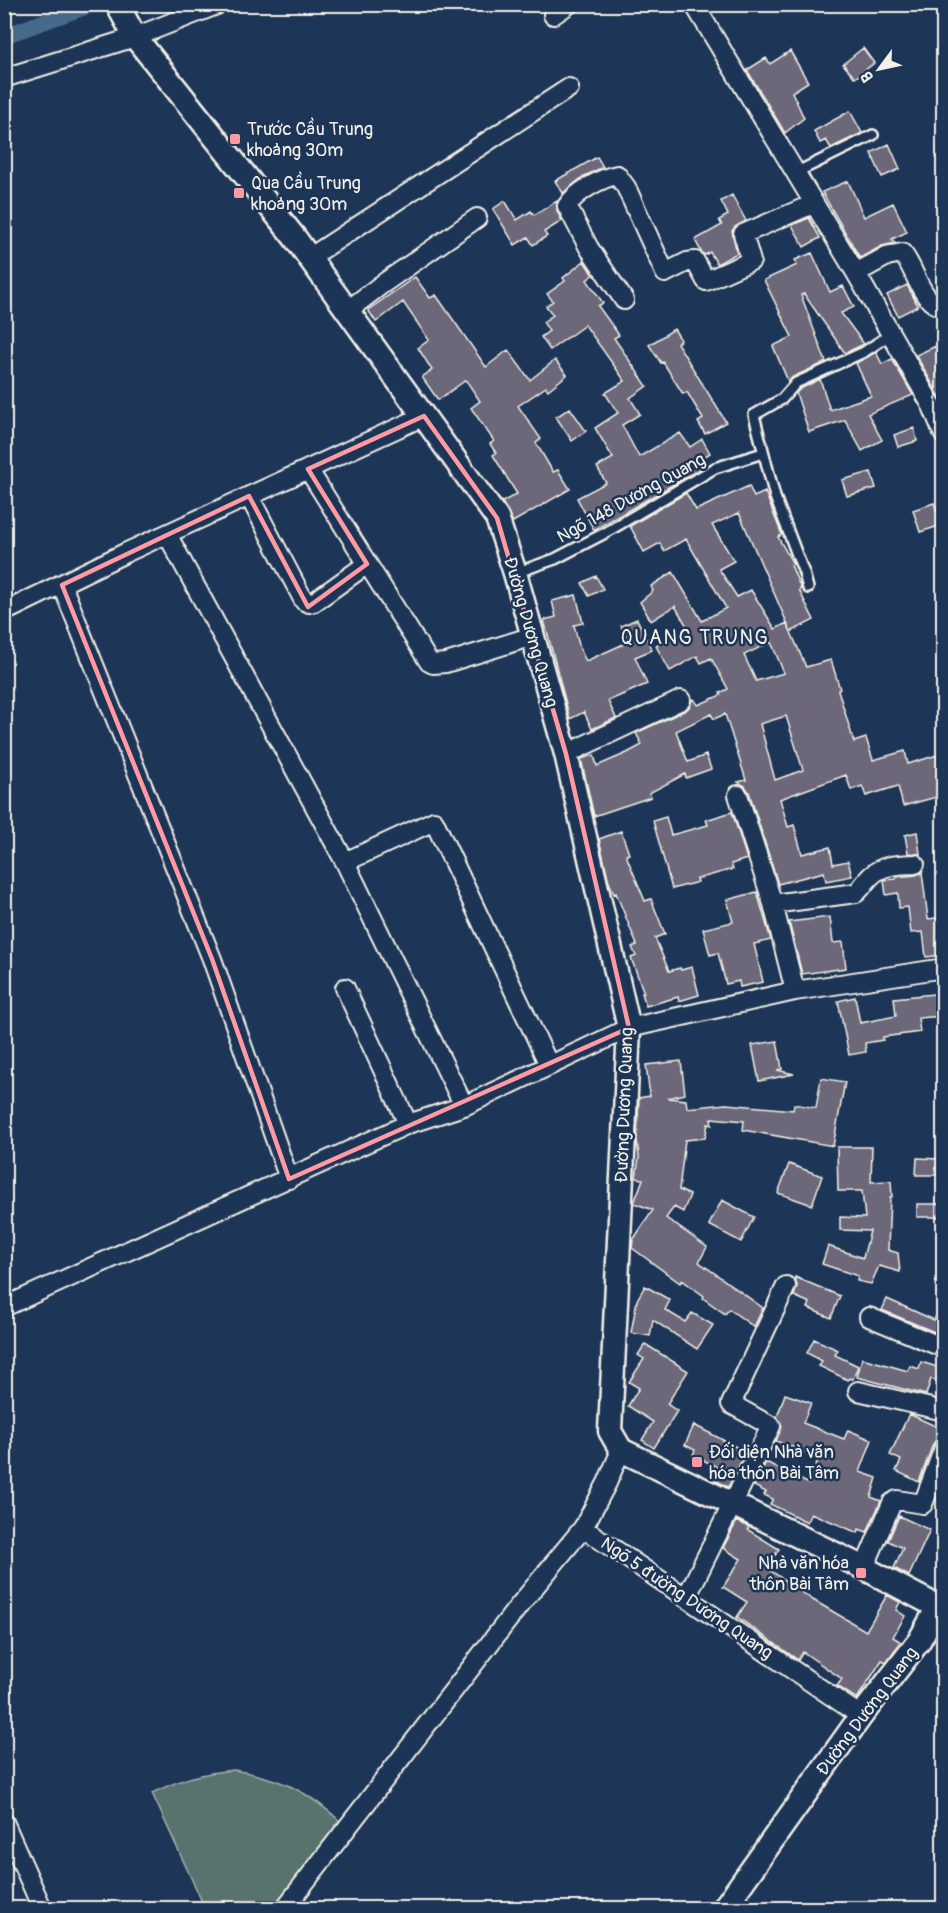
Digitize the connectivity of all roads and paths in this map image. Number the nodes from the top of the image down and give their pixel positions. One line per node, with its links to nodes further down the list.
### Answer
1 (117, 4): 6 (street, Đường Dương Quang)
2 (219, 4): 6 (street)
3 (569, 4): 5 (street)
4 (694, 4): 10 (street)
5 (553, 15)
6 (132, 33): 7 (street); 13 (street, Đường Dương Quang)
7 (4, 78)
8 (569, 88): 13 (street)
9 (873, 135): 10 (lane)
10 (795, 173): 11 (street)
11 (813, 204): 14 (street); 15 (street)
12 (477, 218): 17 (street)
13 (309, 258): 17 (street, Đường Dương Quang)
14 (856, 273): 16 (street); 18 (street)
15 (624, 300)
16 (944, 307)
17 (347, 310): 19 (street, Đường Dương Quang)
18 (891, 334): 20 (street); 21 (lane)
19 (424, 416): 22 (street); 26 (street, Đường Dương Quang)
20 (944, 435)
21 (763, 453): 26 (lane, Ngõ 148 Dương Quang); 28 (lane)
22 (308, 469): 23 (street); 25 (street)
23 (249, 496): 24 (street); 25 (street)
24 (167, 534): 27 (street); 34 (street)
25 (367, 564): 30 (street)
26 (515, 573): 30 (street, Đường Dương Quang)
27 (62, 585): 29 (street); 44 (street)
28 (808, 588)
29 (4, 612)
30 (533, 636): 32 (street, Đường Dương Quang)
31 (681, 700): 32 (street)
32 (566, 754): 40 (street, Đường Dương Quang)
33 (738, 795): 36 (street)
34 (345, 862): 41 (street); 42 (street)
35 (915, 864): 36 (street)
36 (773, 904): 39 (street)
37 (944, 968): 39 (street)
38 (345, 988): 43 (street)
39 (795, 991): 40 (street)
40 (629, 1028): 41 (street); 52 (street, Đường Dương Quang)
41 (549, 1065): 42 (street)
42 (464, 1106): 43 (street)
43 (408, 1125): 44 (street)
44 (289, 1179): 46 (street)
45 (786, 1286): 53 (street)
46 (4, 1307)
47 (869, 1317): 48 (street)
48 (944, 1348)
49 (858, 1391): 50 (street)
50 (944, 1411)
51 (944, 1448): 55 (street)
52 (621, 1450): 53 (street, Đường Dương Quang); 54 (street, Ngõ 5 đường Dương Quang)
53 (732, 1504): 55 (street, Đường Dương Quang); 56 (street)
54 (583, 1527): 56 (street, Ngõ 5 đường Dương Quang); 60 (street)
55 (864, 1568): 57 (street, Đường Dương Quang)
56 (686, 1598): 57 (street, Ngõ 5 đường Dương Quang)
57 (861, 1716): 61 (street, Đường Dương Quang)
58 (4, 1822): 59 (street)
59 (42, 1908)
60 (285, 1908)
61 (724, 1908)

